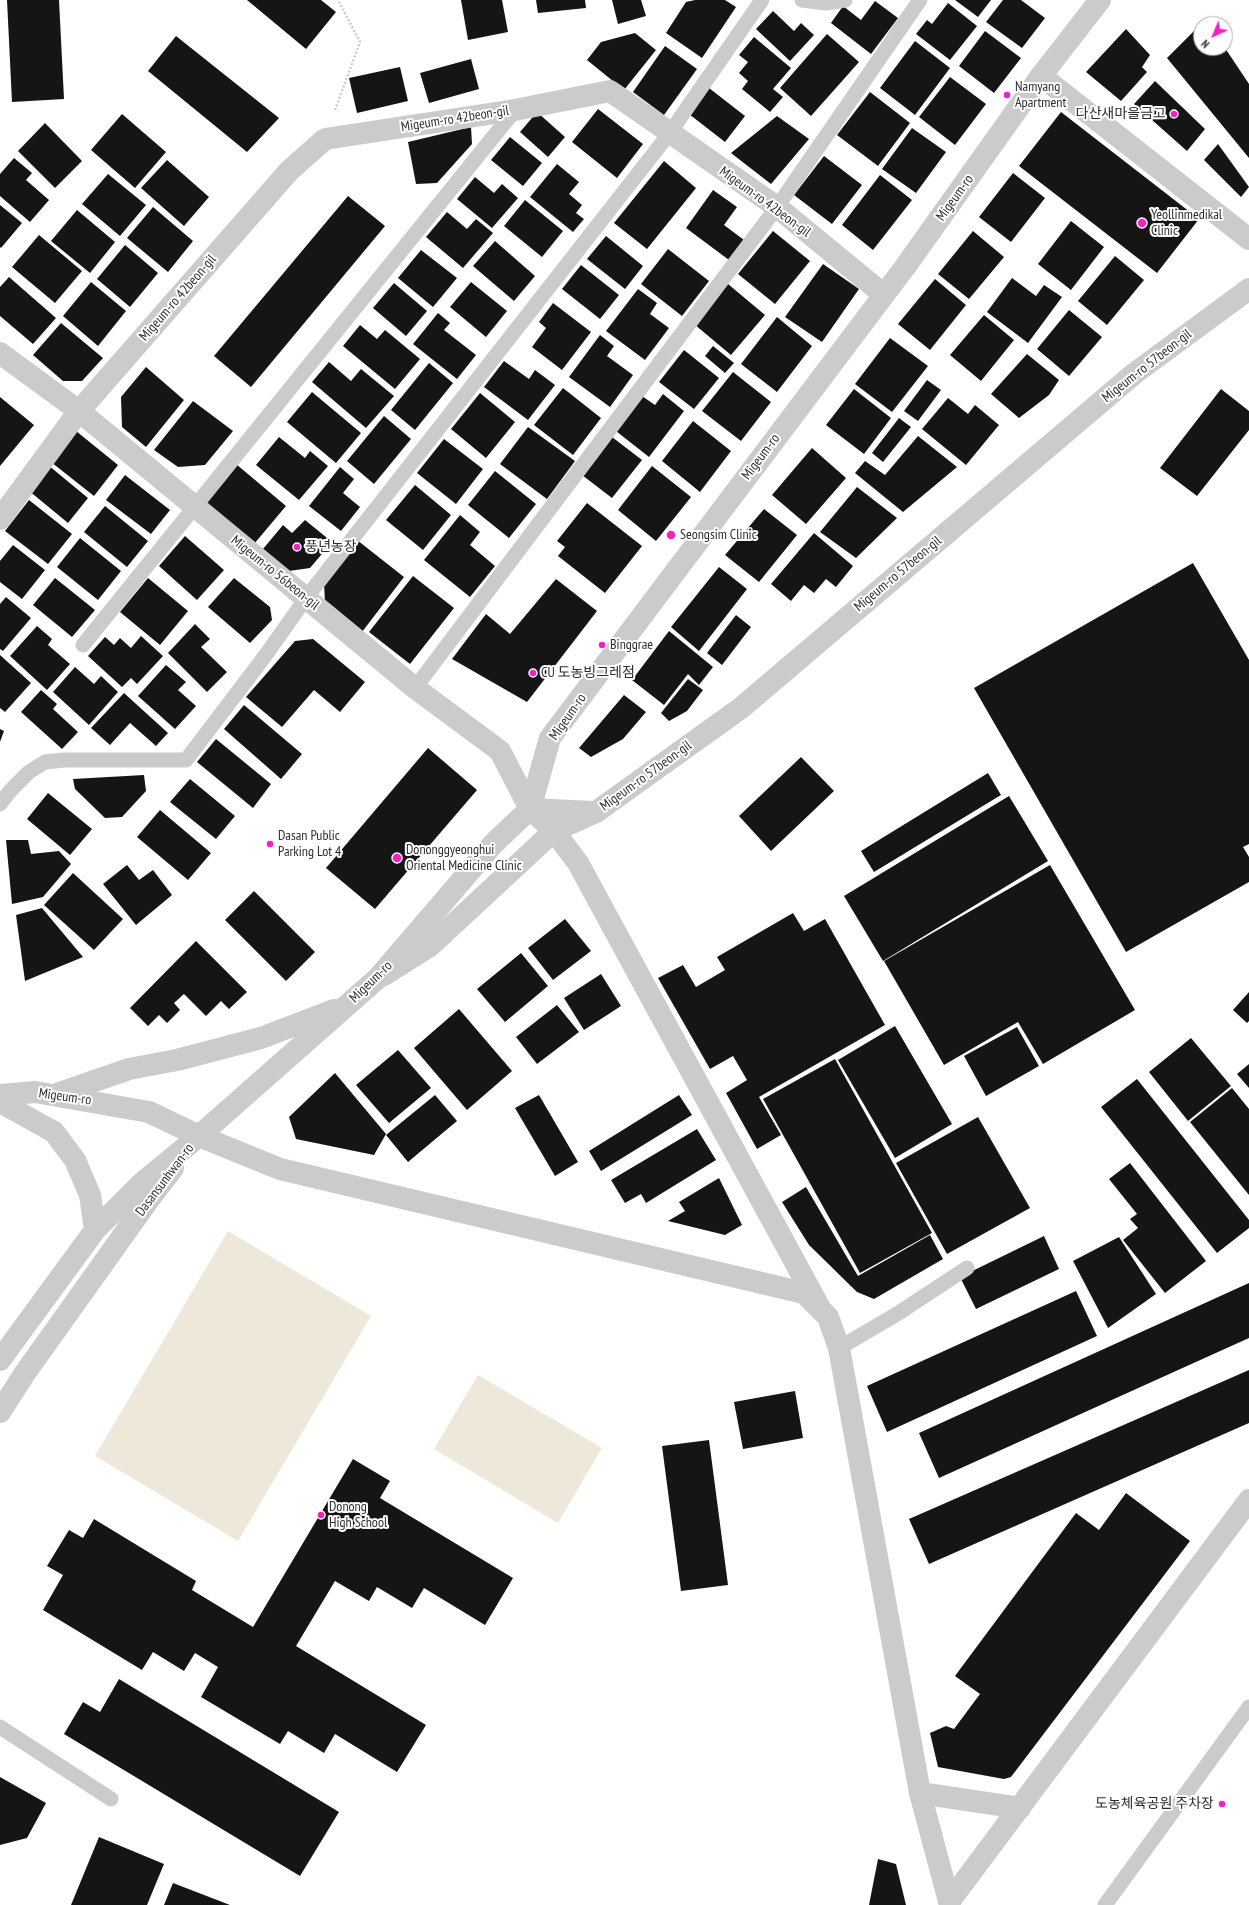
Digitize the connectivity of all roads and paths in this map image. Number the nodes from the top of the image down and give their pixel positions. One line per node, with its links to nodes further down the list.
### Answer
1 (338, 0): 10 (path)
2 (762, 0): 9 (lane)
3 (802, 0): 4 (lane)
4 (845, 0)
5 (920, 0): 11 (lane)
6 (1100, 0): 7 (street, Migeum-ro)
7 (1041, 76): 12 (street); 14 (street, Migeum-ro)
8 (515, 110): 9 (street, Migeum-ro 42beon-gil); 10 (street, Migeum-ro 42beon-gil); 17 (lane)
9 (669, 134): 11 (street, Migeum-ro 42beon-gil); 19 (lane)
10 (325, 139): 16 (street, Migeum-ro 42beon-gil)
11 (777, 207): 14 (street, Migeum-ro 42beon-gil); 21 (lane)
12 (1249, 239)
13 (1249, 289): 24 (street, Migeum-ro 57beon-gil)
14 (883, 294): 23 (street, Migeum-ro)
15 (0, 353): 16 (street, Migeum-ro 56beon-gil)
16 (79, 411): 17 (street, Migeum-ro 56beon-gil); 18 (street, Migeum-ro 42beon-gil)
17 (195, 508): 19 (street, Migeum-ro 56beon-gil); 20 (lane)
18 (0, 519)
19 (306, 598): 21 (street, Migeum-ro 56beon-gil); 22 (lane)
20 (83, 645)
21 (414, 688): 23 (street, Migeum-ro 56beon-gil)
22 (0, 804)
23 (530, 809): 24 (street, Migeum-ro 57beon-gil); 25 (street); 26 (street, Migeum-ro)
24 (596, 812): 25 (street)
25 (554, 831): 26 (street); 34 (street)
26 (378, 978): 27 (street, Migeum-ro)
27 (347, 1005): 28 (street); 31 (street, Migeum-ro)
28 (56, 1094): 29 (street, Migeum-ro); 31 (street, Migeum-ro)
29 (0, 1095)
30 (0, 1102): 32 (street)
31 (199, 1136): 32 (street, Dasansunhwan-ro); 34 (street); 37 (street, Dasansunhwan-ro)
32 (95, 1230): 36 (street, Dasansunhwan-ro)
33 (967, 1268): 35 (lane)
34 (821, 1310): 35 (street)
35 (839, 1348): 41 (street)
36 (0, 1360)
37 (0, 1412)
38 (1249, 1500): 43 (street)
39 (1249, 1707): 45 (lane)
40 (0, 1727): 42 (lane)
41 (920, 1793): 43 (street); 44 (street)
42 (111, 1799)
43 (1020, 1808): 44 (street)
44 (950, 1903)
45 (1105, 1905)

